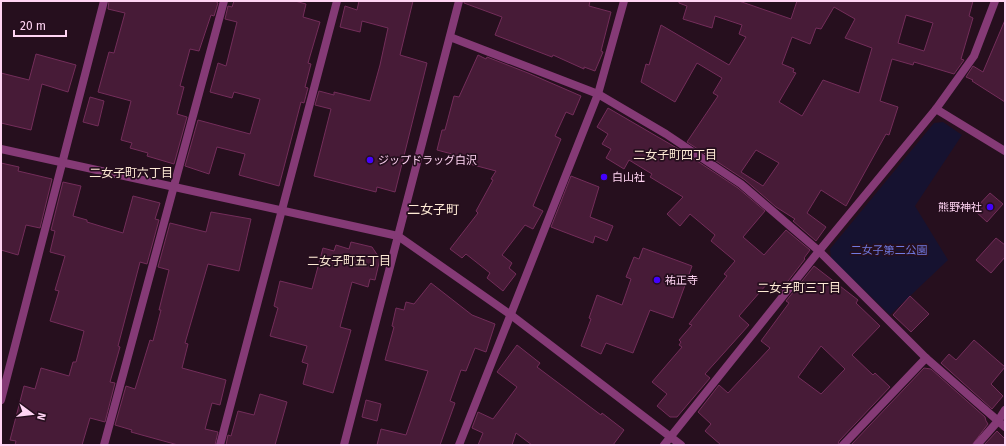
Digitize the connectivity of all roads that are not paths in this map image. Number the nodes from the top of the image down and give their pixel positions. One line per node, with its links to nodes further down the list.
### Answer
1 (104, 1): 12 (street)
2 (224, 1): 13 (street)
3 (337, 1): 14 (street)
4 (459, 1): 7 (street)
5 (624, 1): 8 (street)
6 (995, 1): 9 (street)
7 (450, 37): 8 (street); 15 (street)
8 (598, 94): 16 (street); 17 (street)
9 (936, 110): 11 (street); 16 (street)
10 (1, 149): 12 (street)
11 (1005, 151)
12 (62, 163): 13 (street); 19 (street)
13 (175, 187): 14 (street); 24 (street)
14 (282, 211): 15 (street); 25 (street)
15 (398, 236): 17 (street); 26 (street)
16 (819, 251): 18 (street); 23 (street)
17 (511, 315): 23 (street); 27 (street)
18 (926, 358): 21 (street); 30 (street)
19 (1, 400)
20 (1005, 410): 21 (street)
21 (998, 421): 22 (street); 31 (street)
22 (1005, 427)
23 (671, 437): 28 (street); 29 (street)
24 (104, 445)
25 (220, 445)
26 (344, 445)
27 (460, 445)
28 (664, 445)
29 (681, 445)
30 (843, 445)
31 (977, 445)

